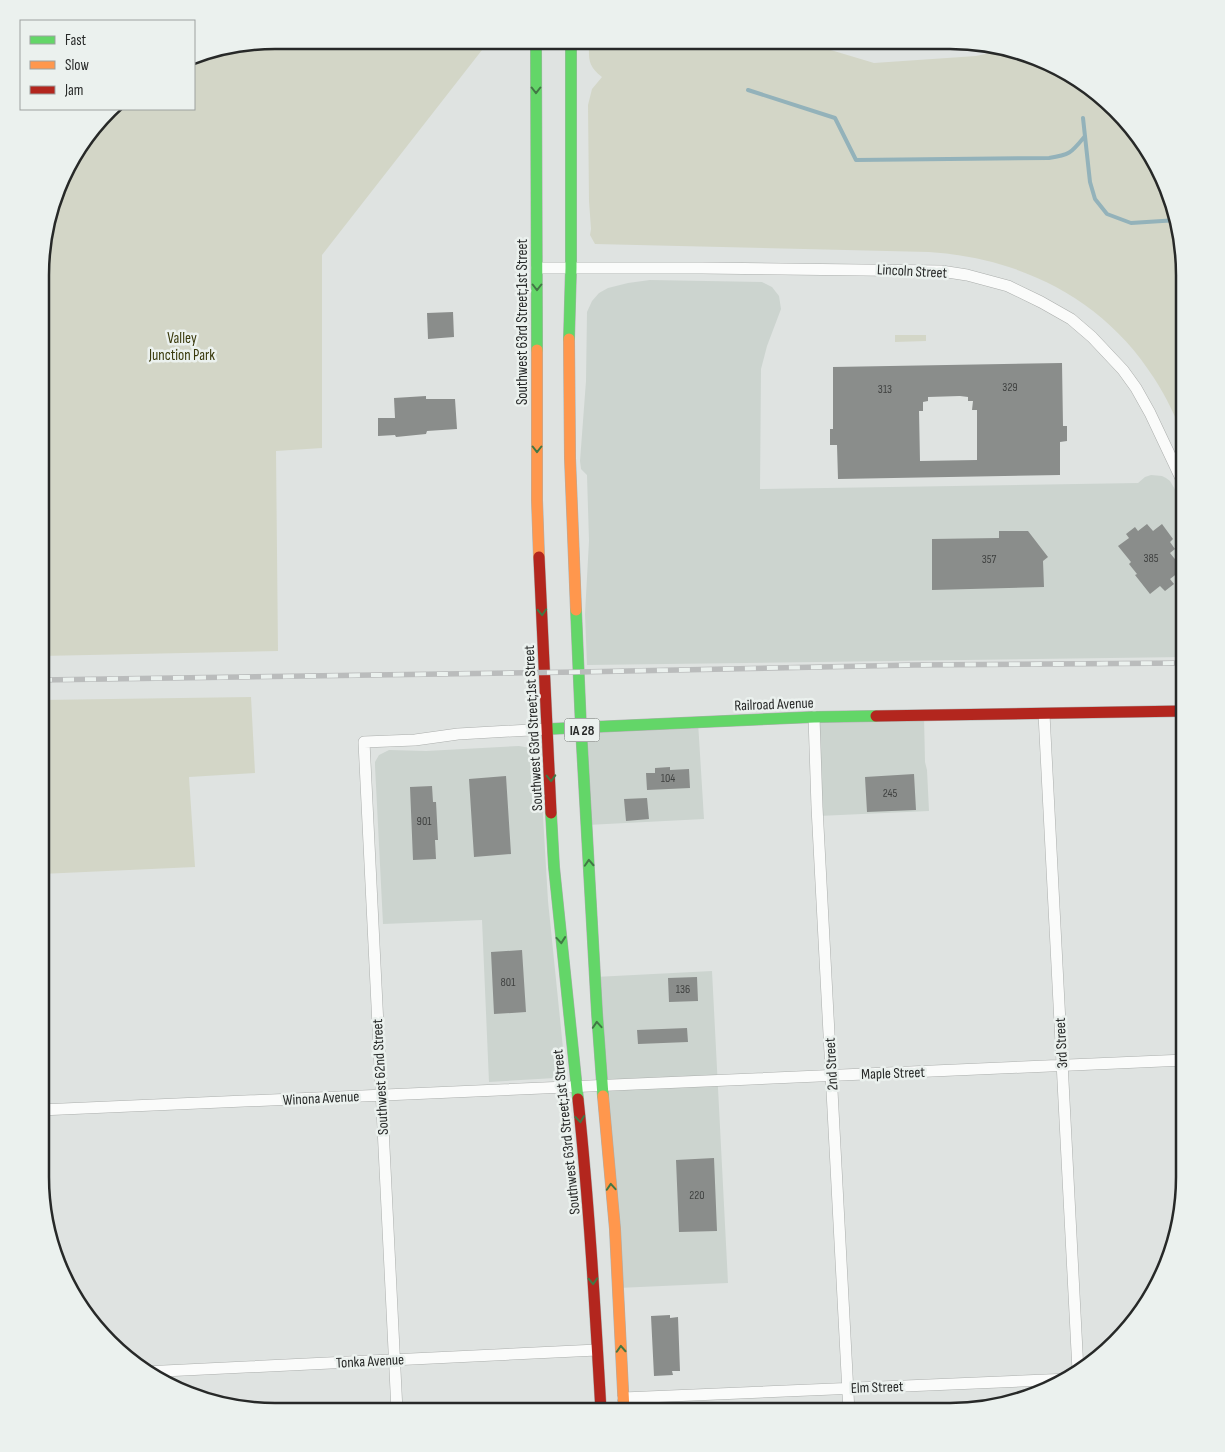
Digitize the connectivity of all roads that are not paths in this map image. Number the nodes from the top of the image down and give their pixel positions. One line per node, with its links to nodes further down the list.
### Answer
1 (536, 49): 3 (main road, Southwest 63rd Street;1st Street / IA 28, one-way to 3)
2 (571, 49): 4 (main road, IA 28)
3 (537, 268): 4 (street, Lincoln Street); 10 (main road, Southwest 63rd Street;1st Street / IA 28, one-way to 10)
4 (571, 268): 5 (street, Lincoln Street); 9 (main road, IA 28)
5 (1176, 468)
6 (1176, 712): 7 (main road, Railroad Avenue)
7 (1044, 714): 8 (main road, Railroad Avenue); 13 (street, 3rd Street)
8 (814, 717): 9 (main road, Railroad Avenue); 14 (street, 2nd Street)
9 (581, 728): 10 (main road, Railroad Avenue); 16 (main road, IA 28, one-way to 9)
10 (548, 729): 11 (street, Railroad Avenue); 15 (main road, Southwest 63rd Street;1st Street / IA 28, one-way to 15)
11 (364, 742): 17 (street, Southwest 62nd Street)
12 (1176, 1060): 13 (street, Maple Street)
13 (1062, 1066): 14 (street, Maple Street); 21 (street, 3rd Street)
14 (831, 1076): 16 (street, Maple Street); 24 (street, 2nd Street)
15 (577, 1086): 16 (street, Winona Avenue); 17 (street, Winona Avenue); 19 (main road, Southwest 63rd Street;1st Street / IA 28, one-way to 19)
16 (602, 1086): 25 (main road, IA 28, one-way to 16)
17 (381, 1095): 18 (street, Winona Avenue); 20 (street, Southwest 62nd Street)
18 (49, 1110)
19 (597, 1350): 20 (street, Tonka Avenue); 27 (main road, Southwest 63rd Street;1st Street / IA 28)
20 (395, 1360): 22 (street, Tonka Avenue); 26 (street, Southwest 62nd Street)
21 (1078, 1364)
22 (158, 1371)
23 (1050, 1380): 24 (street, Elm Street)
24 (848, 1388): 25 (street, Elm Street); 29 (street, 2nd Street)
25 (623, 1398): 28 (main road, IA 28)
26 (397, 1403)
27 (600, 1403)
28 (623, 1403)
29 (849, 1403)

